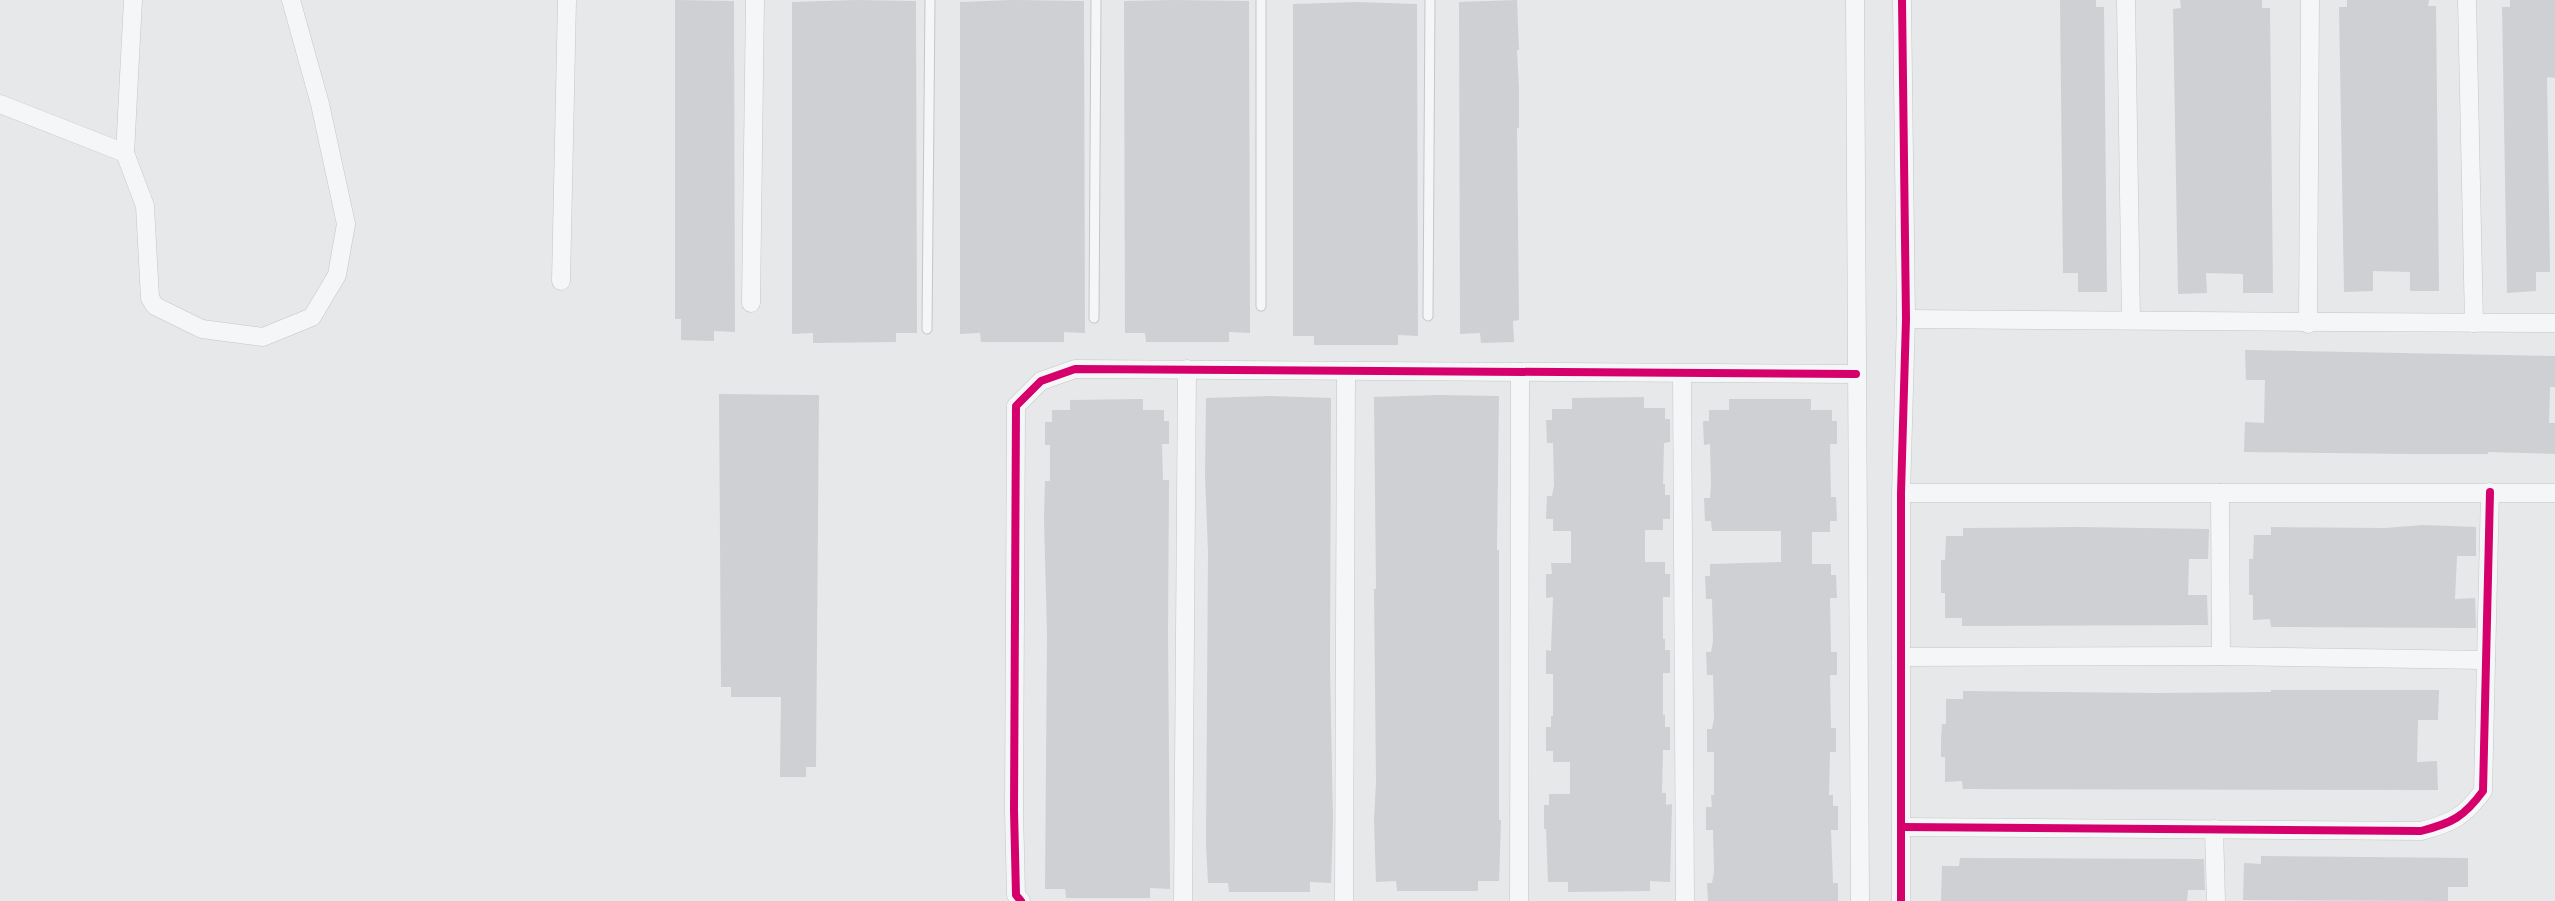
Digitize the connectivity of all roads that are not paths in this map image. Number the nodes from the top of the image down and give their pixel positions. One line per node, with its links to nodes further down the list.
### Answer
1 (133, 0): 15 (street)
2 (291, 0): 15 (street)
3 (566, 0): 16 (street)
4 (755, 0): 17 (street)
5 (930, 0): 26 (lane)
6 (1096, 0): 20 (lane)
7 (1262, 0): 18 (lane)
8 (1430, 0): 19 (lane)
9 (1855, 0): 31 (street)
10 (1902, 0): 21 (street)
11 (2126, 0): 22 (street)
12 (2310, 0): 25 (street)
13 (2467, 0): 23 (street)
14 (0, 104): 15 (street)
15 (125, 152)
16 (561, 281)
17 (750, 303)
18 (1261, 306)
19 (1428, 316)
20 (1094, 318)
21 (1906, 319): 22 (street); 33 (street)
22 (2132, 320): 25 (street)
23 (2474, 323): 24 (street); 25 (street)
24 (2555, 323)
25 (2308, 324)
26 (927, 329)
27 (1187, 369): 28 (street); 41 (street); 42 (street)
28 (1346, 371): 29 (street); 43 (street)
29 (1520, 372): 30 (street); 44 (street)
30 (1682, 373): 31 (street); 45 (street)
31 (1856, 374): 46 (street)
32 (2490, 492): 34 (street); 35 (street); 38 (street)
33 (1901, 493): 34 (street); 37 (street)
34 (2220, 493): 36 (street)
35 (2555, 493)
36 (2221, 656): 37 (street); 38 (street)
37 (1901, 657): 39 (street)
38 (2486, 660): 40 (street)
39 (1901, 827): 40 (street); 47 (street)
40 (2214, 829): 48 (street)
41 (1021, 901)
42 (1182, 901)
43 (1344, 901)
44 (1518, 901)
45 (1685, 901)
46 (1860, 901)
47 (1901, 901)
48 (2216, 901)

